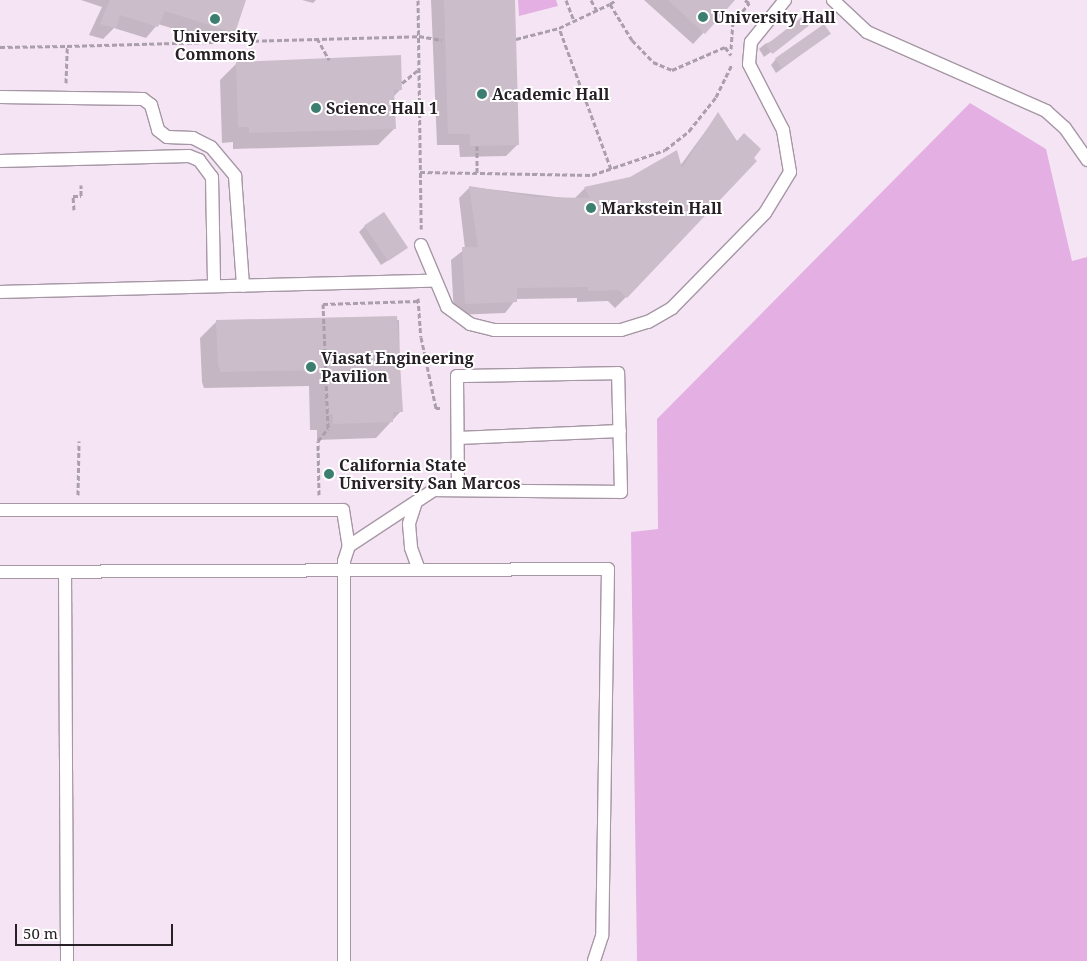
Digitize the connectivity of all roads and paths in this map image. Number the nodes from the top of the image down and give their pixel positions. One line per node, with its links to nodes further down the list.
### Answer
1 (418, 0): 12 (path)
2 (566, 0): 10 (path)
3 (591, 0): 9 (path)
4 (616, 0): 8 (path)
5 (745, 0): 18 (path)
6 (785, 0): 33 (lane)
7 (834, 0): 26 (lane)
8 (610, 4): 9 (path); 18 (path)
9 (597, 11): 10 (path)
10 (574, 21): 11 (path)
11 (559, 28): 14 (path); 27 (path)
12 (419, 36): 13 (path); 15 (path); 20 (path)
13 (317, 38): 16 (path); 19 (path)
14 (516, 39)
15 (442, 40)
16 (67, 46): 17 (path); 22 (path)
17 (0, 47)
18 (731, 49): 27 (path)
19 (329, 60)
20 (419, 69): 21 (path); 28 (path)
21 (402, 83)
22 (66, 91)
23 (0, 97): 35 (lane)
24 (477, 146): 29 (path)
25 (0, 160): 34 (lane)
26 (1087, 160)
27 (611, 169): 29 (path)
28 (420, 172): 29 (path); 32 (path)
29 (477, 173)
30 (81, 185): 31 (path)
31 (74, 210)
32 (421, 245): 33 (lane)
33 (432, 281): 35 (lane)
34 (214, 286): 35 (lane); 36 (lane)
35 (243, 286)
36 (0, 292)
37 (440, 416): 43 (path)
38 (620, 431): 39 (lane); 39 (lane); 41 (lane)
39 (458, 438): 41 (lane)
40 (79, 441): 42 (path)
41 (458, 490): 44 (lane)
42 (78, 501)
43 (320, 501)
44 (416, 502): 46 (lane); 48 (lane)
45 (0, 510): 46 (lane)
46 (349, 546): 47 (lane)
47 (344, 570): 48 (lane); 50 (lane); 52 (lane)
48 (419, 570): 53 (lane)
49 (0, 572): 50 (lane)
50 (65, 572): 51 (lane)
51 (67, 961)
52 (344, 961)
53 (594, 961)

